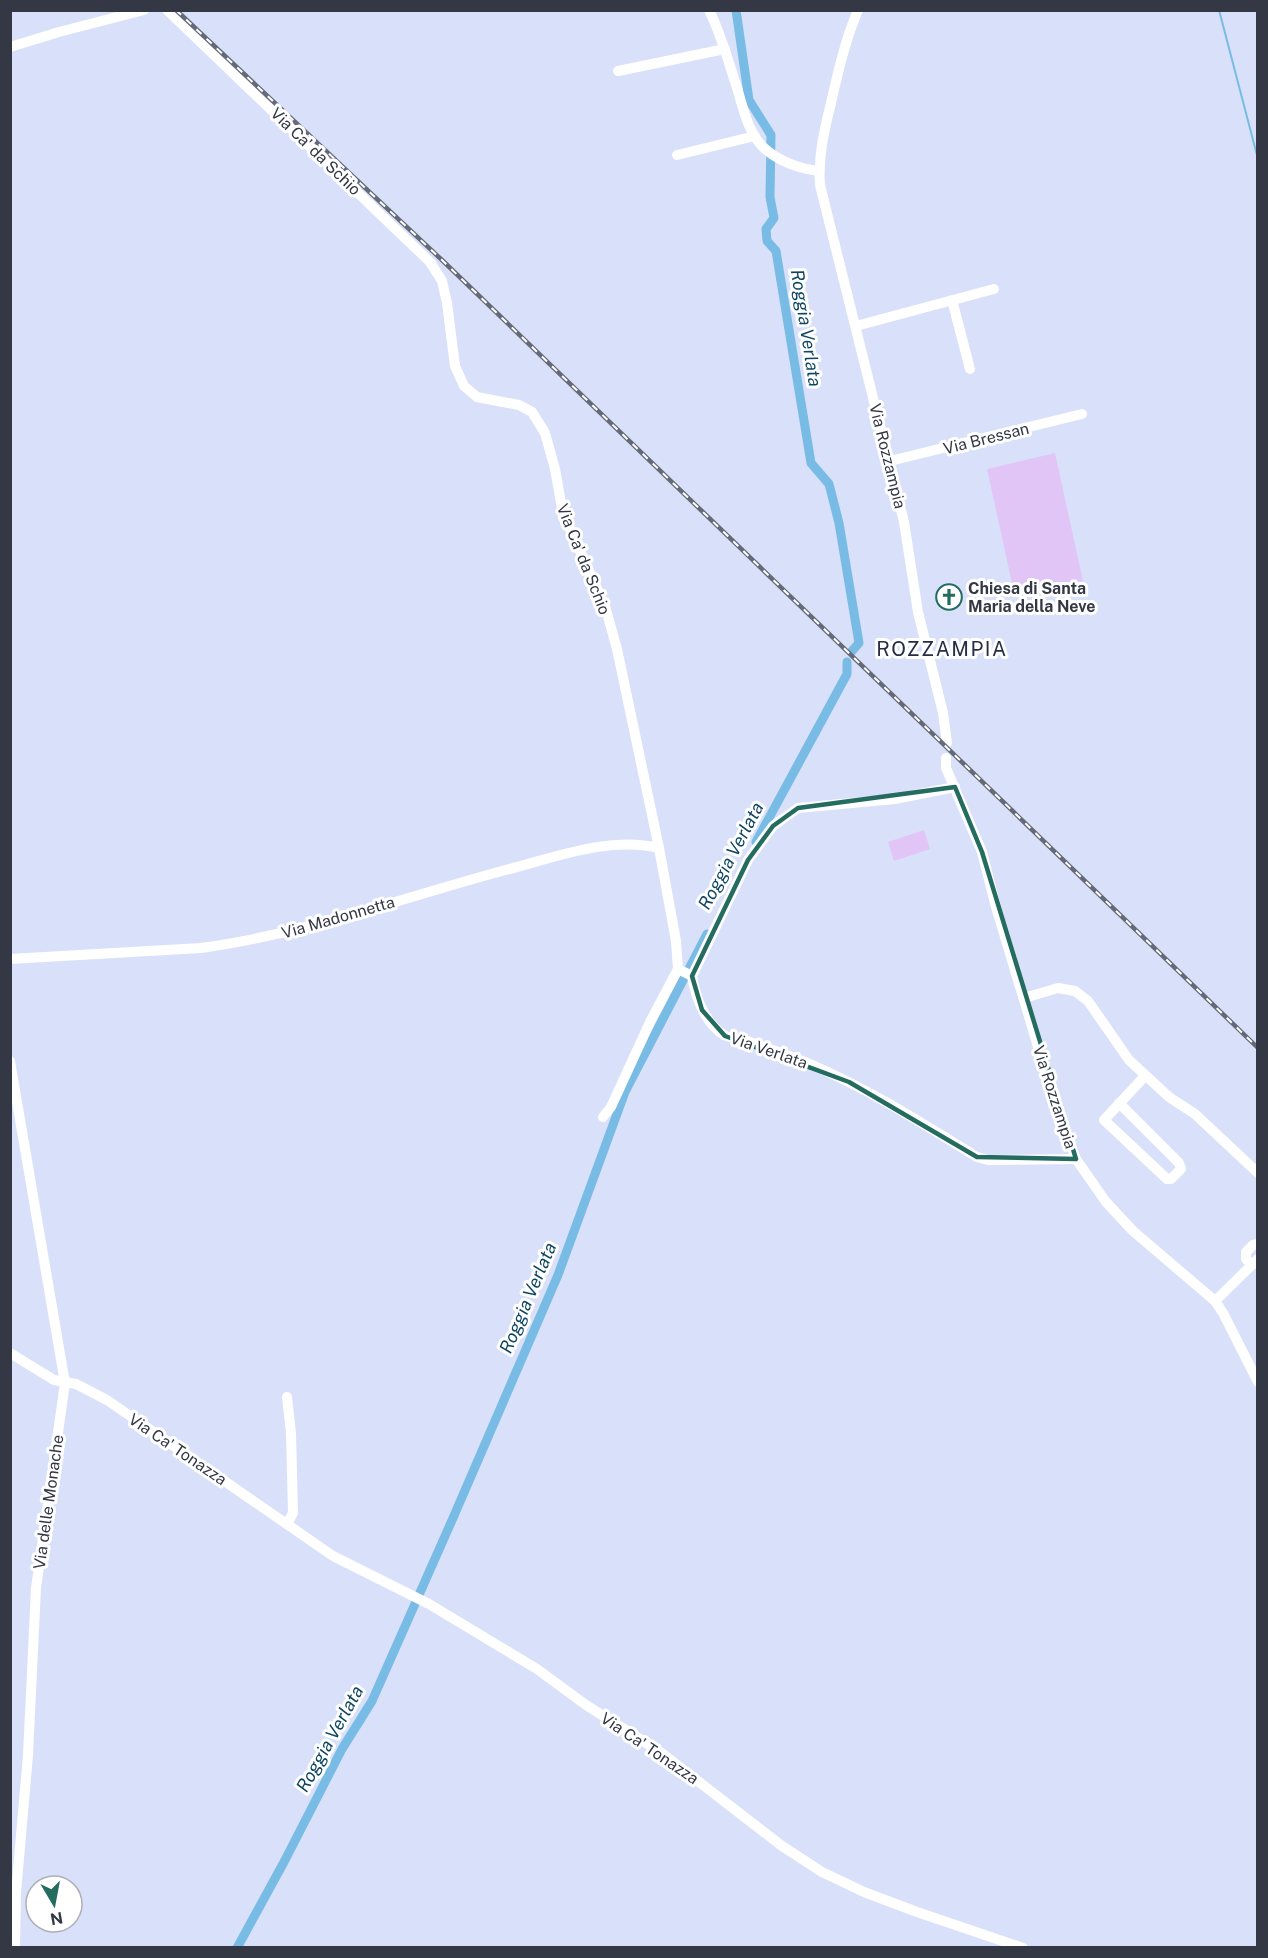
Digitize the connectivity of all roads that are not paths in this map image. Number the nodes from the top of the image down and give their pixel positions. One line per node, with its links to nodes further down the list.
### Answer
1 (144, 10): 5 (street)
2 (168, 10): 20 (street, Via Ca' da Schio)
3 (709, 10): 6 (street)
4 (858, 10): 10 (street, Via Rozzampia)
5 (10, 47)
6 (725, 49): 7 (street); 8 (street)
7 (618, 71)
8 (755, 135): 9 (street); 10 (street)
9 (677, 154)
10 (819, 171): 13 (street, Via Rozzampia)
11 (994, 290): 12 (street)
12 (952, 300): 13 (street); 14 (street)
13 (856, 326): 16 (street, Via Rozzampia)
14 (970, 369)
15 (1082, 414): 16 (street, Via Bressan)
16 (890, 461): 17 (street, Via Rozzampia)
17 (947, 743)
18 (946, 758): 19 (street, Via Rozzampia)
19 (955, 788): 22 (street); 23 (street, Via Rozzampia)
20 (659, 848): 21 (street, Via Madonnetta); 22 (street, Via Ca' da Schio)
21 (10, 958)
22 (685, 973): 27 (street); 28 (street, Via Verlata)
23 (1024, 998): 25 (street); 28 (street, Via Rozzampia)
24 (10, 1061): 35 (street, Via delle Monache)
25 (1145, 1076): 26 (street); 29 (street)
26 (1119, 1103): 26 (street)
27 (603, 1117)
28 (1076, 1159): 32 (street, Via Rozzampia)
29 (1257, 1173)
30 (1257, 1244): 31 (street)
31 (1255, 1262): 32 (street)
32 (1215, 1301): 34 (street, Via Rozzampia)
33 (10, 1353): 35 (street, Via Ca' Tonazza)
34 (1257, 1382)
35 (65, 1383): 37 (street, Via Ca' Tonazza); 38 (street, Via delle Monache)
36 (287, 1397): 37 (street)
37 (287, 1524): 39 (street, Via Ca' Tonazza)
38 (15, 1947)
39 (1023, 1947)

